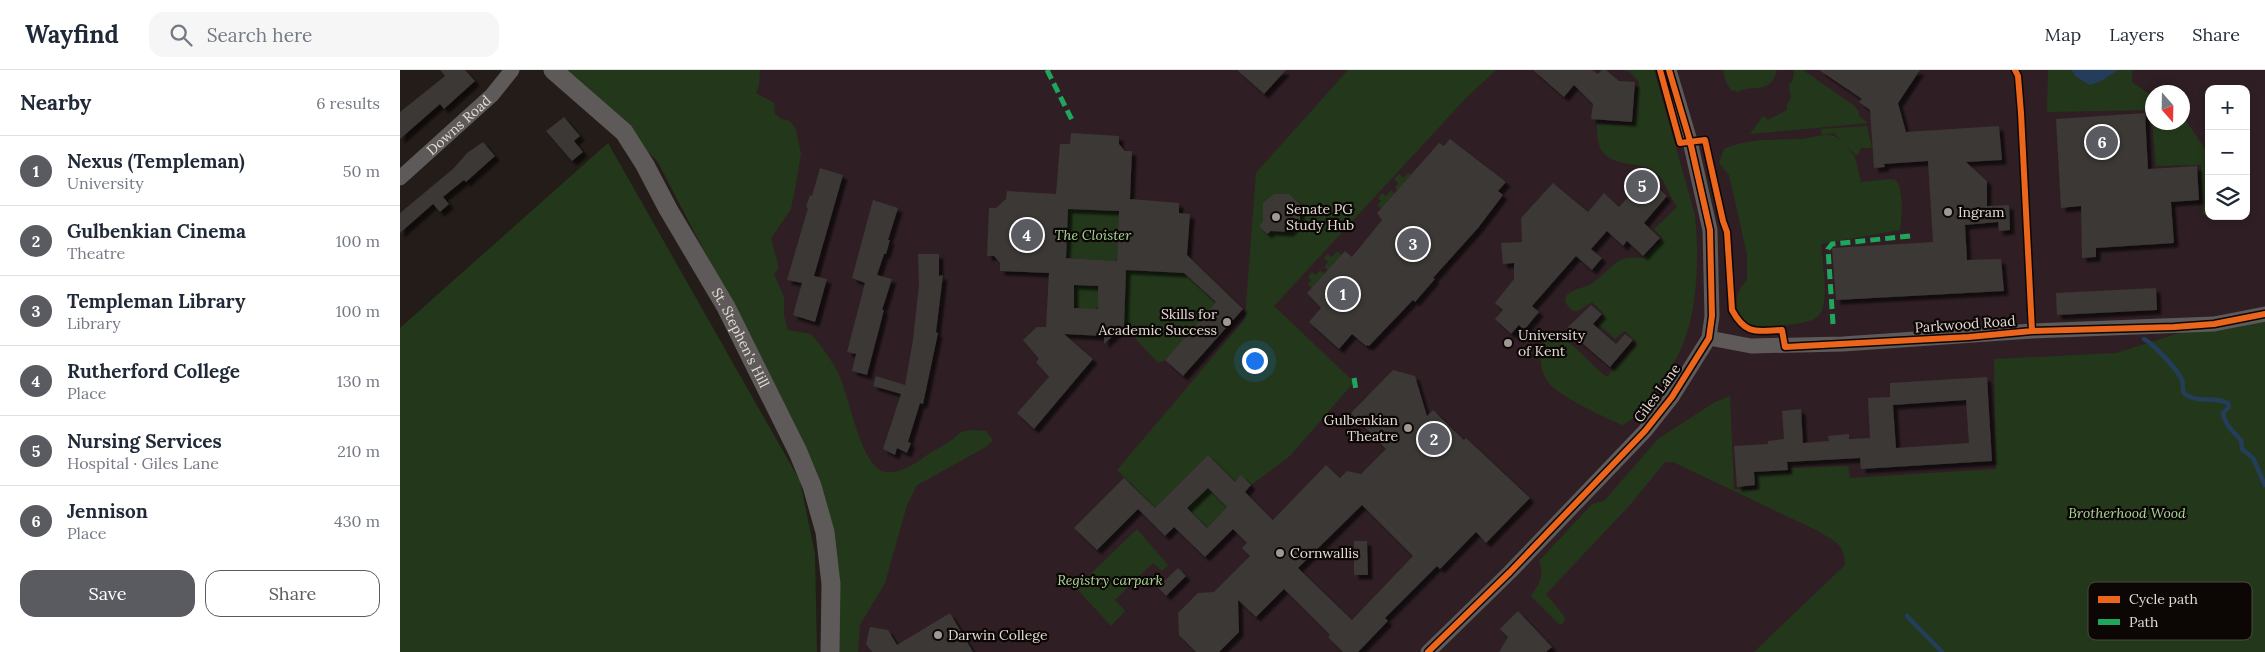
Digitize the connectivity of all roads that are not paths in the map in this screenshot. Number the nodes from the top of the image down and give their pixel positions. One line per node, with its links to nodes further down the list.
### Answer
1 (512, 70): 4 (street, Downs Road)
2 (553, 70): 7 (street, St. Stephen's Hill)
3 (1670, 70): 6 (street, Giles Lane)
4 (400, 178)
5 (2265, 314): 6 (street, Parkwood Road)
6 (1709, 338): 8 (street, Giles Lane)
7 (830, 652)
8 (1428, 652)

